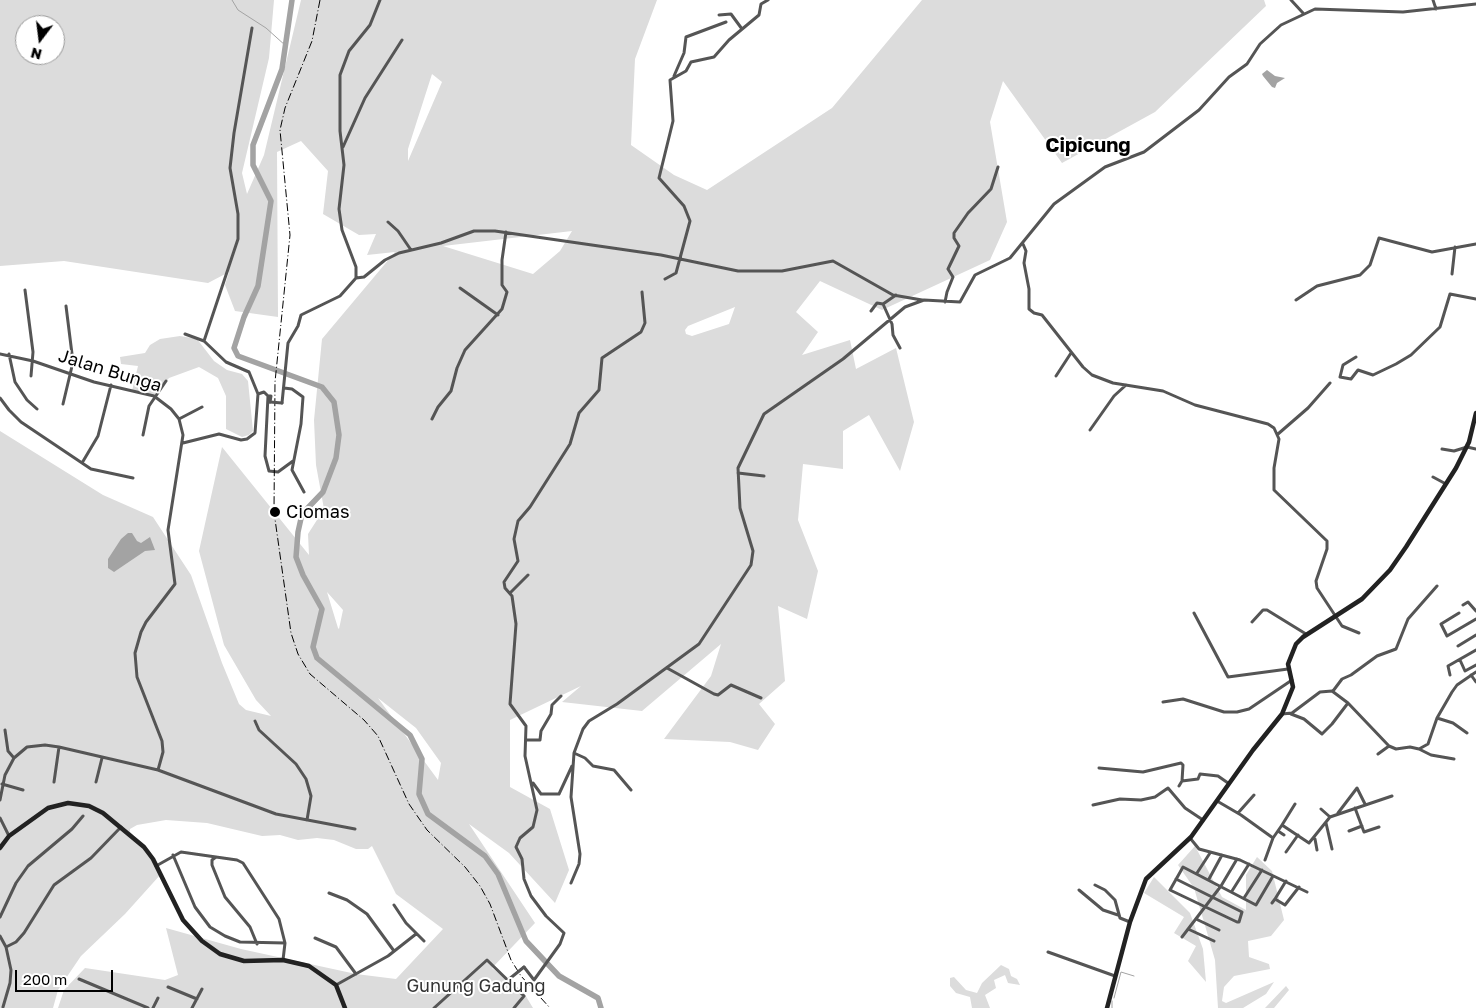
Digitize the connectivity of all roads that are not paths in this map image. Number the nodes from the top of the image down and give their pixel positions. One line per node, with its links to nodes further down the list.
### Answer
1 (380, 0): 14 (street)
2 (768, 0): 11 (street)
3 (1291, 0): 7 (street)
4 (1433, 0): 6 (street)
5 (1476, 4): 6 (street)
6 (1436, 9): 7 (street)
7 (1303, 13): 18 (street)
8 (719, 16): 11 (street)
9 (726, 22): 13 (street)
10 (252, 28): 40 (street)
11 (742, 29): 13 (street)
12 (402, 40): 14 (street)
13 (674, 76): 22 (street)
14 (342, 148): 24 (street)
15 (998, 167): 33 (street)
16 (388, 222): 21 (street)
17 (506, 232): 21 (street); 22 (street); 37 (street)
18 (1022, 244): 33 (street); 42 (street)
19 (1476, 244): 20 (street)
20 (1455, 247): 23 (street); 32 (street)
21 (411, 250): 24 (street)
22 (681, 259): 25 (street); 29 (street)
23 (1452, 274)
24 (356, 278): 54 (street)
25 (665, 279)
26 (460, 288): 37 (street)
27 (25, 290): 46 (street)
28 (642, 292): 82 (street)
29 (896, 295): 31 (street); 34 (street)
30 (1476, 299): 45 (street)
31 (924, 300): 33 (street); 38 (street)
32 (1296, 300)
33 (945, 302)
34 (883, 304): 36 (street); 38 (street)
35 (66, 306): 47 (street)
36 (871, 312)
37 (498, 315): 64 (street)
38 (889, 319): 41 (street); 74 (street)
39 (185, 334): 40 (street)
40 (204, 341): 55 (street)
41 (900, 348)
42 (1072, 353): 49 (street); 52 (street)
43 (0, 354): 44 (street, Jalan Bunga)
44 (9, 354): 46 (street, Jalan Bunga); 61 (street)
45 (1356, 357)
46 (33, 361): 47 (street, Jalan Bunga); 48 (street)
47 (71, 375): 53 (street, Jalan Bunga); 59 (street)
48 (31, 376)
49 (1056, 376)
50 (166, 381): 56 (street)
51 (1330, 383): 66 (street)
52 (1127, 385): 65 (street); 66 (street)
53 (111, 386): 56 (street, Jalan Bunga); 73 (street)
54 (284, 387): 57 (street, bridge); 72 (street)
55 (258, 394): 57 (street); 68 (street)
56 (154, 396): 63 (street, Jalan Bunga); 67 (street)
57 (268, 396): 72 (street)
58 (0, 398): 73 (street)
59 (63, 404)
60 (202, 407): 63 (street)
61 (37, 409)
62 (1476, 413): 69 (main road)
63 (179, 419): 68 (street)
64 (432, 419)
65 (1090, 430)
66 (1278, 434): 87 (street)
67 (143, 435)
68 (182, 443): 126 (street)
69 (1467, 447): 70 (street); 71 (street); 78 (main road)
70 (1442, 449)
71 (1476, 449)
72 (295, 459): 79 (street)
73 (82, 463): 77 (street)
74 (738, 473): 75 (street); 97 (street)
75 (764, 476)
76 (1433, 477): 78 (street)
77 (133, 478)
78 (1446, 484): 87 (main road)
79 (304, 492)
80 (528, 575): 82 (street)
81 (1437, 586): 104 (street)
82 (510, 594): 115 (street)
83 (1463, 605): 84 (street)
84 (1476, 611)
85 (1194, 613): 98 (street)
86 (1459, 613): 88 (street)
87 (1334, 616): 90 (street); 91 (main road)
88 (1476, 619)
89 (1252, 622): 91 (street)
90 (1358, 633)
91 (1307, 635): 98 (main road)
92 (1476, 635): 93 (street)
93 (1458, 646)
94 (1476, 650): 95 (street)
95 (1460, 660): 96 (street); 100 (street)
96 (1476, 665)
97 (667, 668): 106 (street); 119 (street)
98 (1288, 669): 102 (main road)
99 (1476, 672): 101 (street)
100 (1450, 675)
101 (1471, 676): 103 (street); 111 (street)
102 (1292, 680): 107 (street); 109 (main road)
103 (1476, 682)
104 (1332, 691): 108 (street); 110 (street)
105 (561, 696): 115 (street)
106 (761, 698)
107 (1163, 702)
108 (1348, 703): 110 (street); 116 (street)
109 (1282, 714): 110 (street); 131 (main road)
110 (1291, 714)
111 (1437, 718): 114 (street); 118 (street)
112 (255, 721): 150 (street)
113 (5, 730): 121 (street)
114 (1467, 733)
115 (527, 740): 127 (street)
116 (1389, 746): 118 (street); 120 (street)
117 (59, 747): 121 (street); 122 (street); 129 (street)
118 (1419, 749): 123 (street)
119 (574, 754): 124 (street); 135 (street)
120 (1378, 754)
121 (14, 758): 132 (street)
122 (102, 758): 126 (street); 130 (street)
123 (1454, 758)
124 (573, 763): 127 (street); 184 (street)
125 (1099, 768): 128 (street)
126 (158, 770): 150 (street)
127 (531, 780): 219 (street, bridge)
128 (1182, 781): 131 (street); 133 (street)
129 (54, 782)
130 (96, 782)
131 (1228, 783): 139 (main road)
132 (2, 784): 134 (street); 138 (street)
133 (1179, 786)
134 (23, 790)
135 (631, 790)
136 (1254, 795): 145 (street)
137 (1392, 796): 141 (street)
138 (0, 800)
139 (1216, 801): 145 (street); 151 (main road)
140 (1295, 804): 153 (street)
141 (1365, 804): 143 (street); 146 (street)
142 (1093, 806): 151 (street)
143 (1355, 808): 146 (street); 154 (street)
144 (1321, 809): 148 (street)
145 (1238, 813): 164 (street)
146 (1338, 813): 148 (street)
147 (83, 816): 199 (street)
148 (1330, 817): 152 (street)
149 (0, 818): 161 (street)
150 (307, 820): 157 (street)
151 (1203, 820): 163 (main road)
152 (1326, 823): 165 (street); 167 (street)
153 (1282, 825): 159 (street); 160 (street)
154 (1362, 826): 156 (street); 158 (street)
155 (122, 827): 161 (main road); 177 (main road); 212 (street)
156 (1379, 827)
157 (356, 829)
158 (1349, 831)
159 (1278, 832): 162 (street); 164 (street)
160 (1298, 835): 165 (street); 169 (street)
161 (9, 836): 166 (main road)
162 (1284, 836)
163 (1190, 837): 170 (street); 201 (main road)
164 (1273, 838): 175 (street)
165 (1314, 838): 168 (street)
166 (0, 848)
167 (1332, 849)
168 (1317, 850)
169 (1286, 852)
170 (1210, 853): 172 (street); 179 (street)
171 (173, 855): 173 (street); 177 (street); 211 (street)
172 (1222, 855): 174 (street); 182 (street)
173 (216, 857): 210 (street); 211 (street)
174 (1237, 859): 176 (street); 186 (street)
175 (1265, 860)
176 (1250, 864): 178 (street); 189 (street)
177 (156, 866): 215 (main road)
178 (1262, 870): 180 (street); 193 (street)
179 (1197, 873): 181 (street); 182 (street)
180 (1273, 876): 183 (street); 193 (street)
181 (1176, 879): 192 (street); 197 (street)
182 (1209, 879): 186 (street)
183 (1286, 881): 187 (street); 194 (street)
184 (570, 883)
185 (1095, 885): 198 (street)
186 (1221, 886): 189 (street); 192 (street)
187 (1299, 887): 191 (street); 194 (street)
188 (1079, 890): 198 (street)
189 (1232, 891): 193 (street)
190 (329, 892): 213 (street)
191 (1307, 892)
192 (1212, 898): 197 (street); 197 (street)
193 (1244, 898)
194 (1275, 899): 195 (street)
195 (1272, 903)
196 (394, 905): 204 (street)
197 (1204, 908): 200 (street)
198 (1118, 914): 201 (street)
199 (0, 917)
200 (1196, 918): 202 (street); 203 (street)
201 (1130, 922): 217 (main road)
202 (1188, 929): 206 (street); 209 (street)
203 (1219, 930)
204 (416, 934): 208 (street); 213 (street)
205 (0, 936): 212 (street)
206 (1182, 937)
207 (315, 938): 216 (street)
208 (424, 941)
209 (1214, 941)
210 (285, 943): 211 (street); 215 (street)
211 (257, 944)
212 (6, 946): 225 (street)
213 (394, 952): 216 (street)
214 (1048, 952): 217 (street)
215 (283, 960): 220 (main road)
216 (356, 974): 220 (street)
217 (1115, 976): 232 (main road)
218 (79, 979): 226 (street)
219 (508, 980): 230 (street); 231 (street)
220 (336, 985): 229 (main road)
221 (168, 987): 224 (street)
222 (202, 989): 224 (street)
223 (158, 998): 227 (street)
224 (196, 1000): 228 (street)
225 (3, 1007)
226 (148, 1008)
227 (154, 1008)
228 (192, 1008)
229 (345, 1008)
230 (434, 1008)
231 (514, 1008)
232 (1107, 1008)

